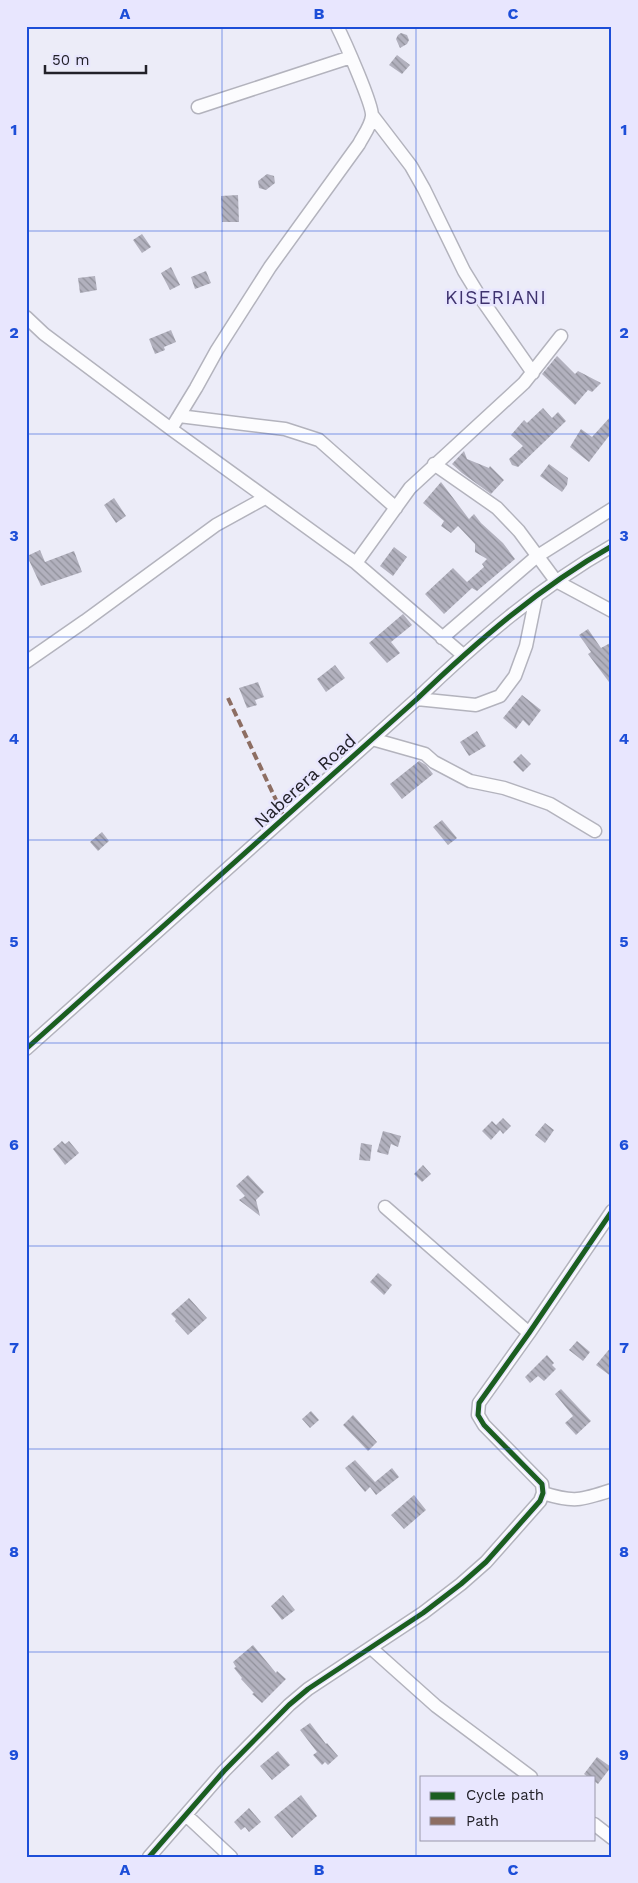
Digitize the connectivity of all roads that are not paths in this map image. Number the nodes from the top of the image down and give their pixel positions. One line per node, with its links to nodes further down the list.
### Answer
1 (337, 26): 2 (street)
2 (351, 57): 3 (street); 4 (street)
3 (198, 107)
4 (372, 115): 7 (street); 8 (street)
5 (26, 316): 9 (street)
6 (561, 336): 7 (street)
7 (533, 373): 10 (street)
8 (179, 416): 9 (street); 12 (street)
9 (170, 429): 11 (street)
10 (434, 464): 12 (street); 15 (street)
11 (264, 498): 16 (street); 22 (street)
12 (396, 508): 16 (street)
13 (612, 509): 15 (street)
14 (612, 546): 17 (street, Naberera Road)
15 (536, 557): 17 (street); 20 (street)
16 (356, 563): 20 (street)
17 (556, 581): 18 (street, Naberera Road); 19 (street)
18 (536, 598): 21 (street, Naberera Road); 23 (street)
19 (611, 610)
20 (442, 638): 21 (street)
21 (463, 655): 23 (street, Naberera Road)
22 (26, 662)
23 (417, 698): 24 (street, Naberera Road)
24 (372, 738): 25 (street); 26 (street, Naberera Road)
25 (595, 831)
26 (26, 1049)
27 (384, 1207): 29 (street)
28 (612, 1211): 29 (street)
29 (529, 1333): 31 (street)
30 (612, 1490): 31 (street)
31 (543, 1493): 32 (street)
32 (371, 1648): 33 (street); 34 (street)
33 (530, 1776)
34 (186, 1815): 37 (street); 38 (street)
35 (596, 1826): 36 (street)
36 (612, 1838)
37 (149, 1857)
38 (232, 1857)

